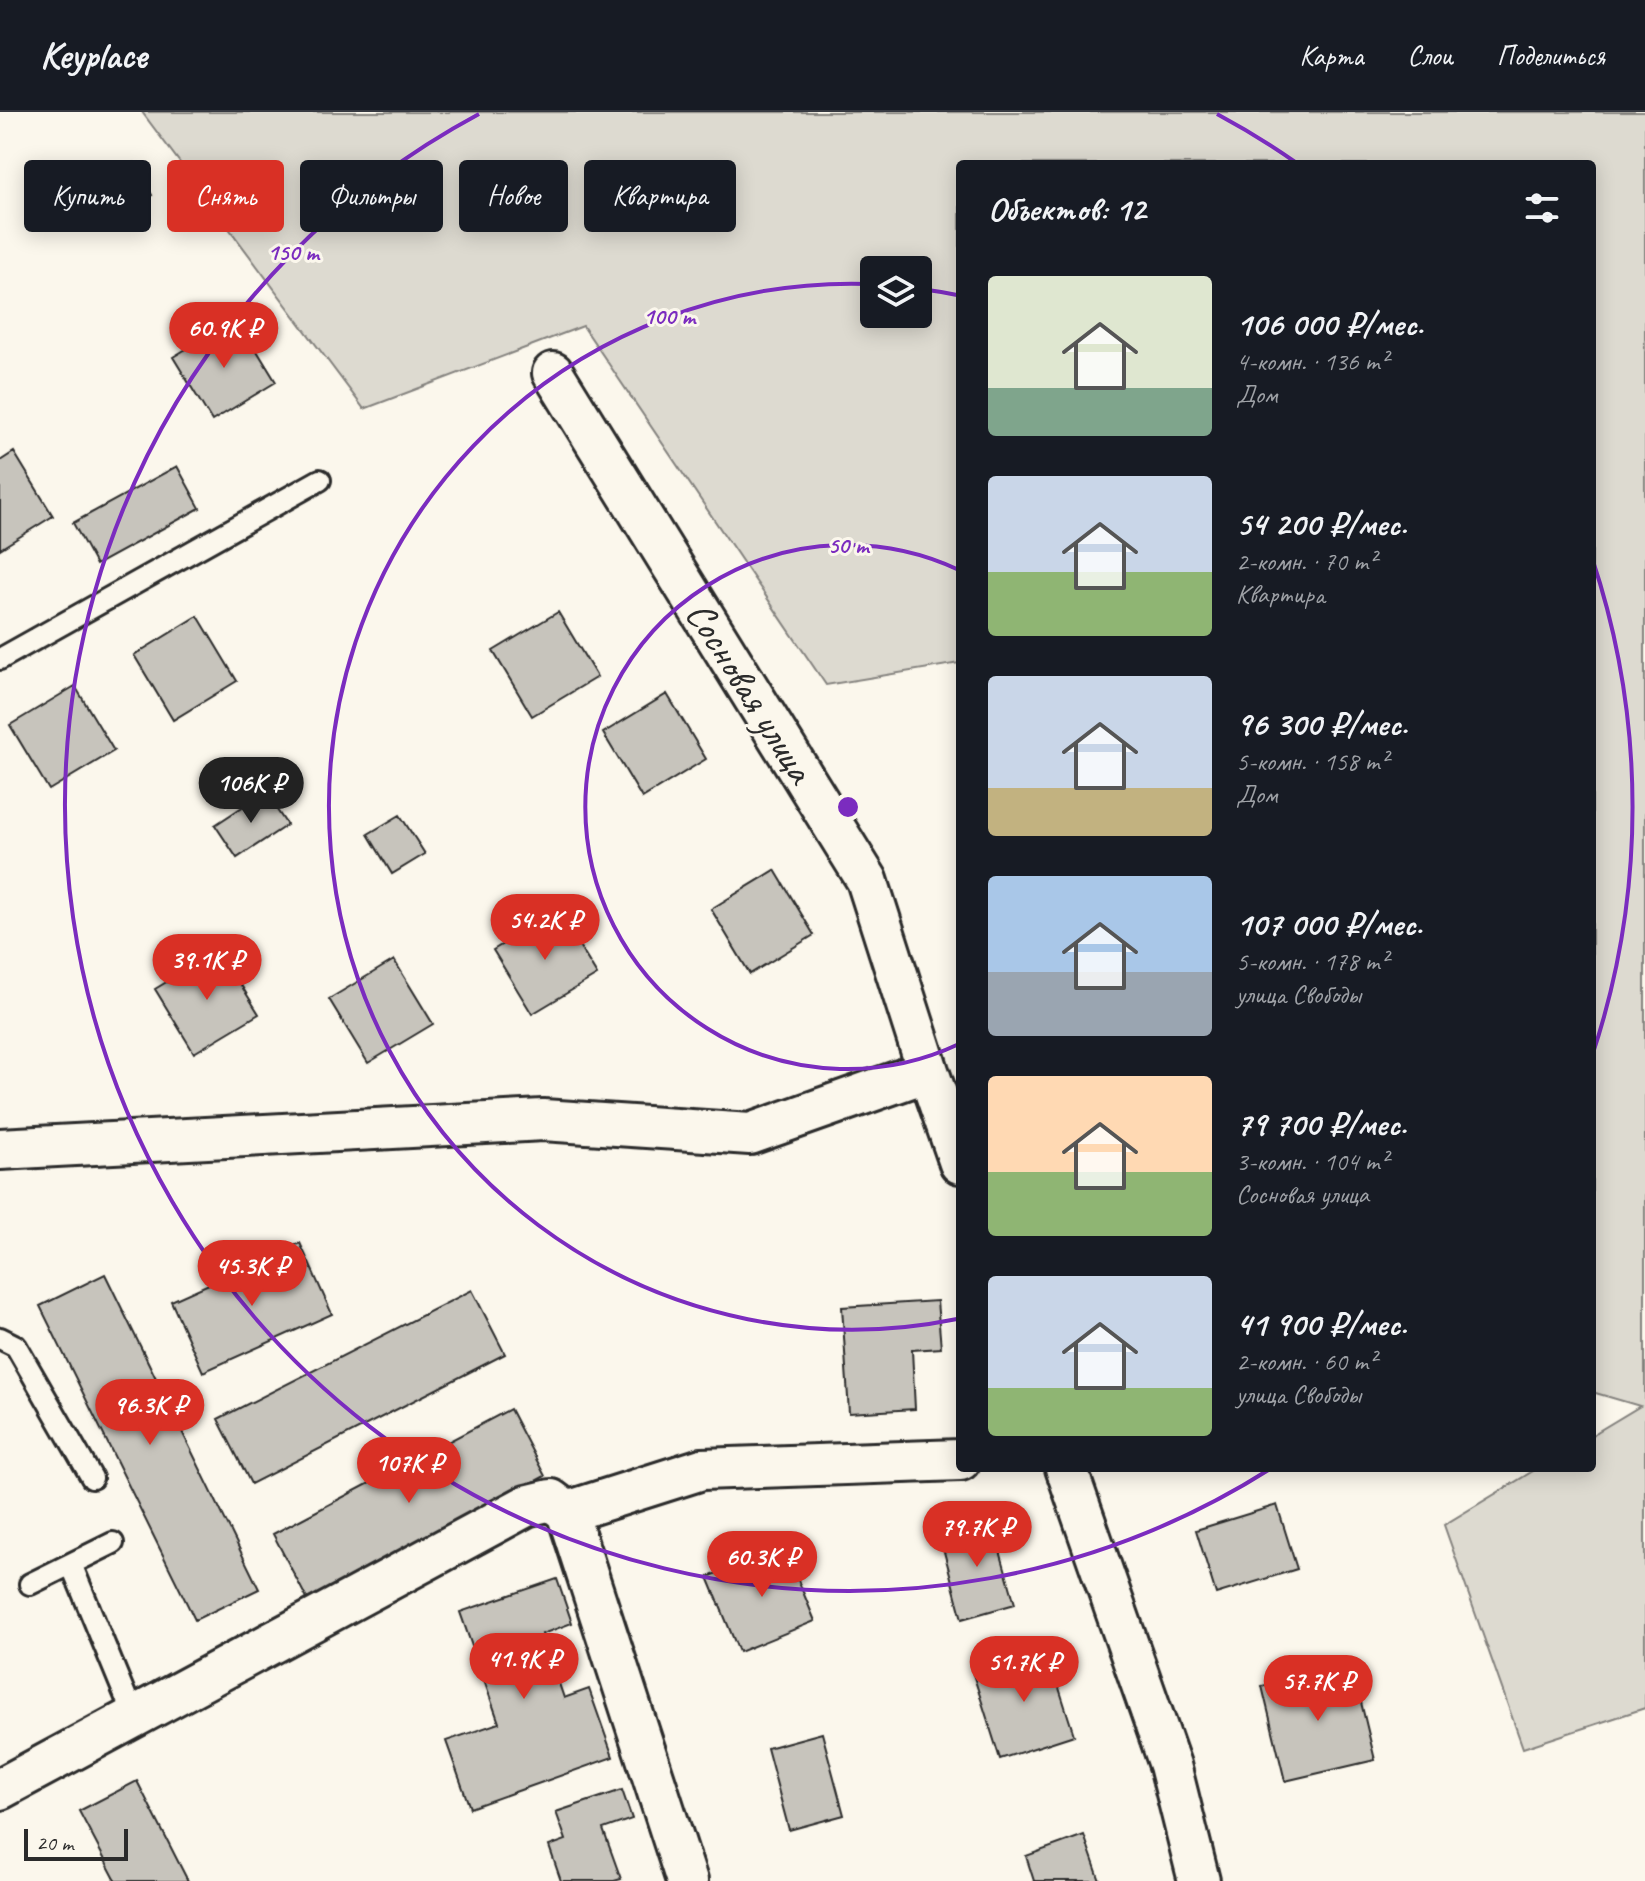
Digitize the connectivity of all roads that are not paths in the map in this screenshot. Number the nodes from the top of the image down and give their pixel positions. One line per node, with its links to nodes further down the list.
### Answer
1 (553, 373): 4 (street, Сосновая улица)
2 (320, 480): 3 (lane)
3 (0, 659)
4 (928, 1071): 5 (street); 6 (street, Сосновая улица)
5 (0, 1149)
6 (956, 1152)
7 (0, 1338): 10 (lane)
8 (956, 1460): 11 (street)
9 (1067, 1472): 18 (street)
10 (92, 1478)
11 (559, 1506): 15 (street); 17 (street)
12 (113, 1543): 13 (lane)
13 (71, 1564): 14 (lane); 15 (lane)
14 (30, 1584)
15 (134, 1717): 16 (street)
16 (0, 1789)
17 (687, 1881)
18 (1199, 1881)

